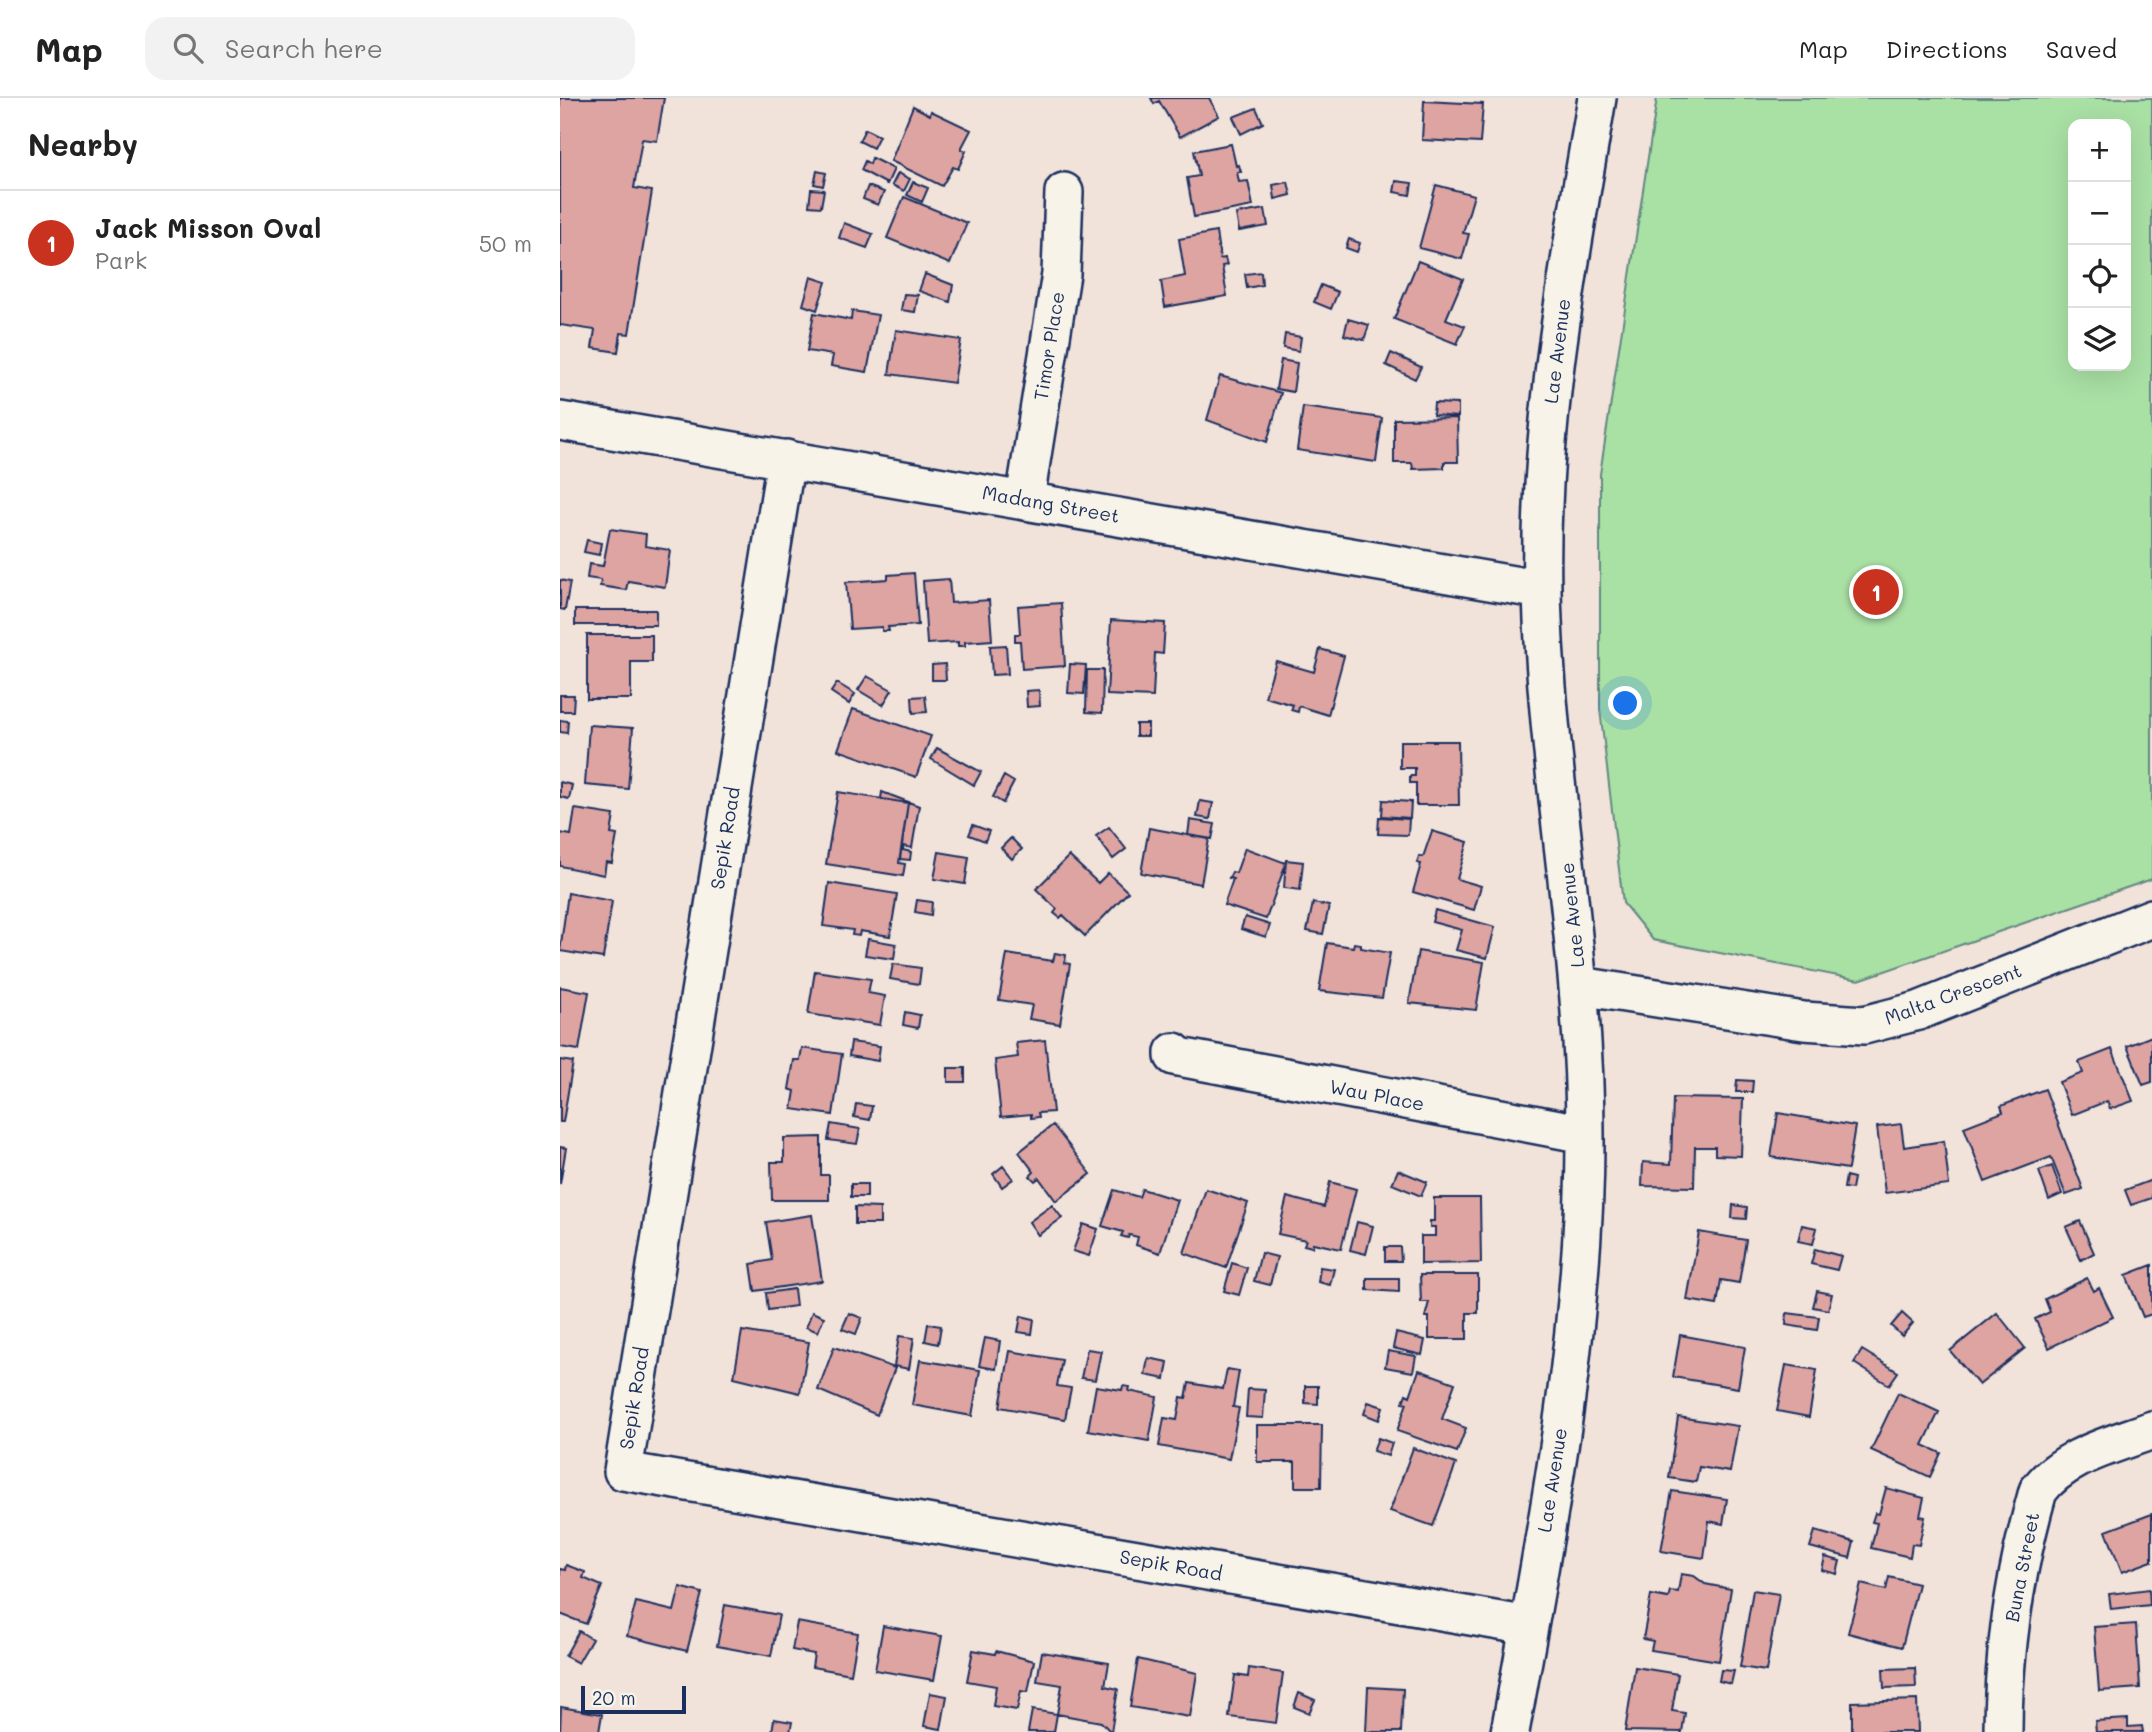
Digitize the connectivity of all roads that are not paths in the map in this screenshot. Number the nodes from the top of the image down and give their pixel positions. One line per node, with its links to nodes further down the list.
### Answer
1 (1597, 98): 6 (street, Lae Avenue)
2 (1064, 192): 5 (street, Timor Place)
3 (560, 421): 4 (street, Madang Street)
4 (786, 459): 5 (street, Madang Street); 12 (street, Sepik Road)
5 (1025, 499): 6 (street, Madang Street)
6 (1542, 590): 8 (street, Lae Avenue)
7 (2152, 918): 8 (street, Malta Crescent)
8 (1580, 986): 10 (street, Lae Avenue)
9 (1174, 1052): 10 (street, Wau Place)
10 (1585, 1134): 12 (street, Lae Avenue)
11 (2152, 1430): 14 (street, Buna Street)
12 (1529, 1626): 13 (street, Lae Avenue)
13 (1510, 1732)
14 (2003, 1732)

